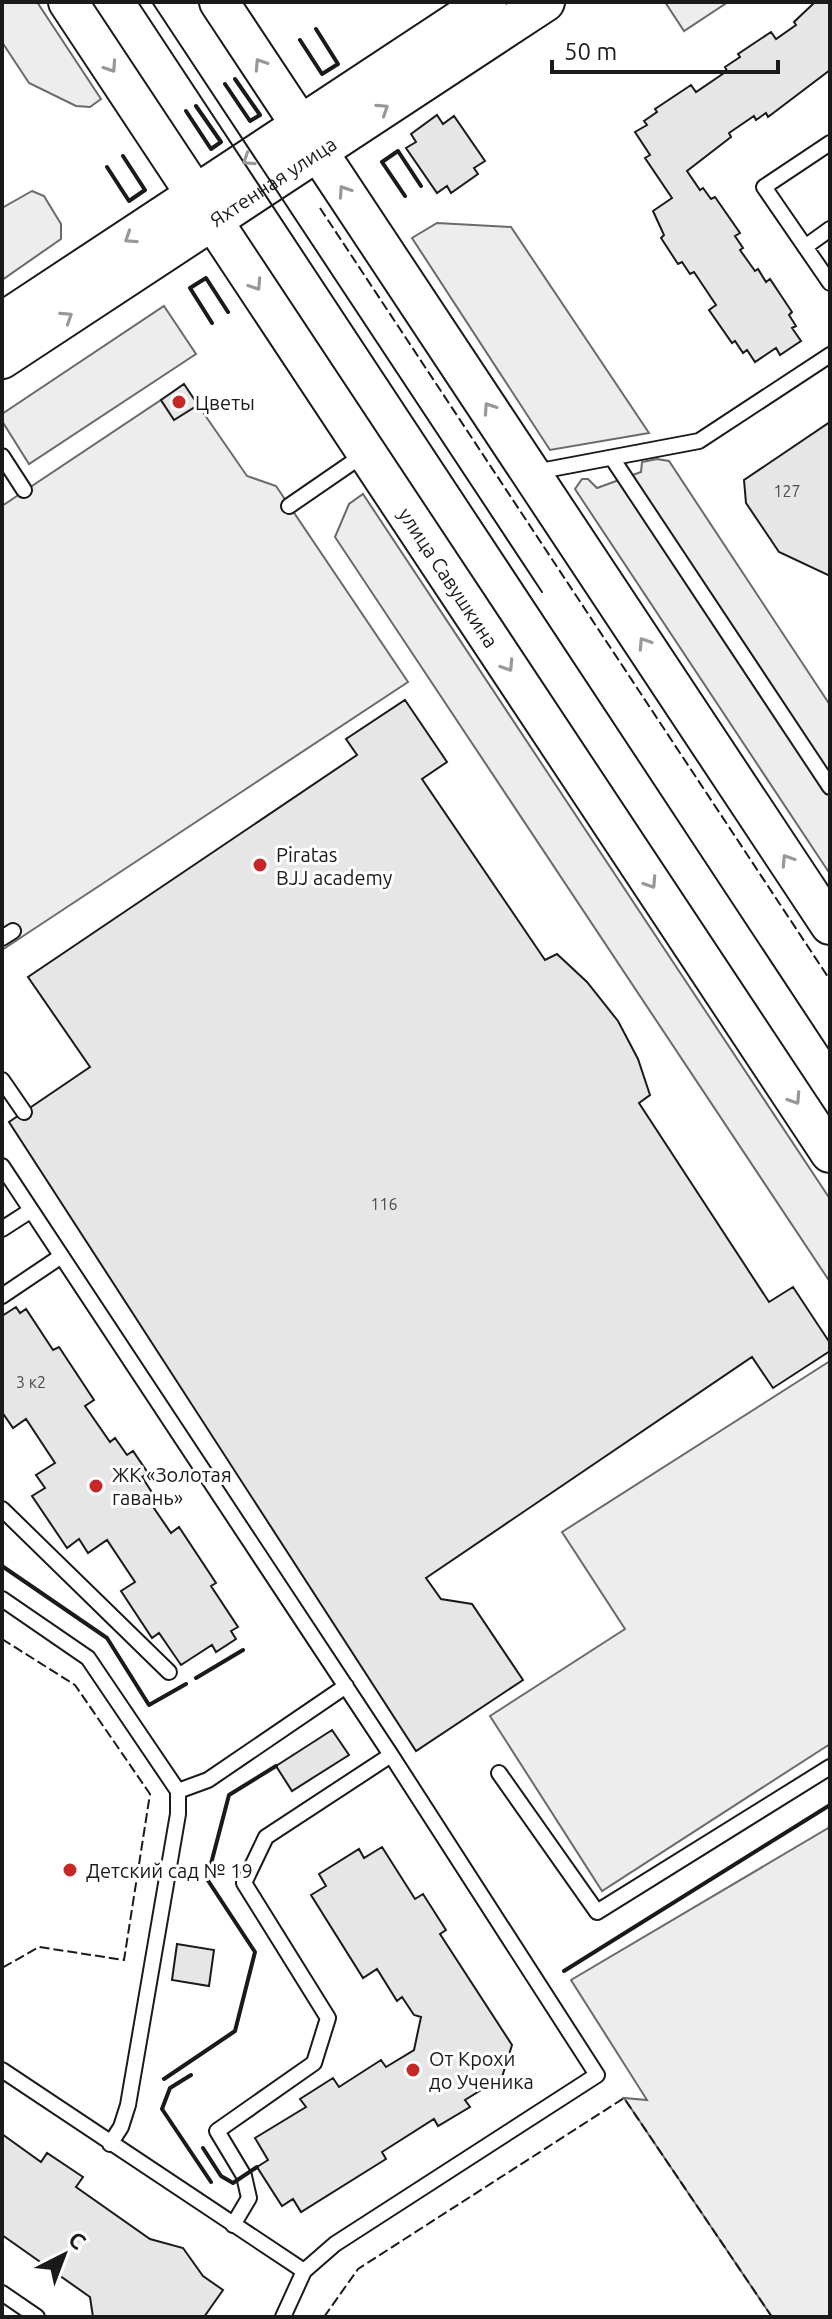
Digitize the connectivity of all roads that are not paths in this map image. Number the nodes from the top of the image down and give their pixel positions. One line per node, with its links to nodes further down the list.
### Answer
1 (68, 2): 7 (main road, улица Савушкина, one-way to 7)
2 (219, 2): 5 (main road, one-way to 2)
3 (545, 2): 5 (main road, Яхтенная улица, one-way to 3)
4 (482, 3): 5 (main road, Яхтенная улица)
5 (309, 138): 7 (main road, Яхтенная улица); 17 (main road, one-way to 5)
6 (830, 143): 9 (lane)
7 (204, 208): 11 (main road, Яхтенная улица, one-way to 11); 13 (main road, Яхтенная улица, one-way to 7); 14 (main road, улица Савушкина, one-way to 14)
8 (830, 229): 9 (lane)
9 (805, 247): 10 (lane)
10 (830, 283)
11 (2, 322)
12 (830, 355): 16 (lane)
13 (2, 359)
14 (366, 452): 19 (lane); 24 (main road, улица Савушкина, one-way to 24)
15 (2, 456): 18 (lane)
16 (612, 458): 17 (lane); 20 (lane)
17 (532, 473): 21 (main road, one-way to 17)
18 (24, 490)
19 (289, 506)
20 (830, 787)
21 (830, 925)
22 (2, 1080): 23 (lane)
23 (24, 1112)
24 (830, 1153)
25 (2, 1166): 26 (lane)
26 (30, 1211): 27 (lane); 28 (lane)
27 (2, 1229)
28 (60, 1257): 29 (lane); 33 (lane)
29 (2, 1296)
30 (2, 1509): 32 (lane)
31 (2, 1599): 37 (lane)
32 (169, 1672)
33 (346, 1686): 34 (lane); 37 (lane)
34 (391, 1755): 40 (lane); 41 (lane)
35 (830, 1767): 36 (lane)
36 (499, 1773)
37 (178, 1791): 39 (lane)
38 (2, 2070): 39 (lane)
39 (110, 2144): 40 (lane)
40 (233, 2225): 41 (lane)
41 (304, 2271): 44 (lane)
42 (2, 2293): 43 (lane)
43 (37, 2317)
44 (283, 2317)

